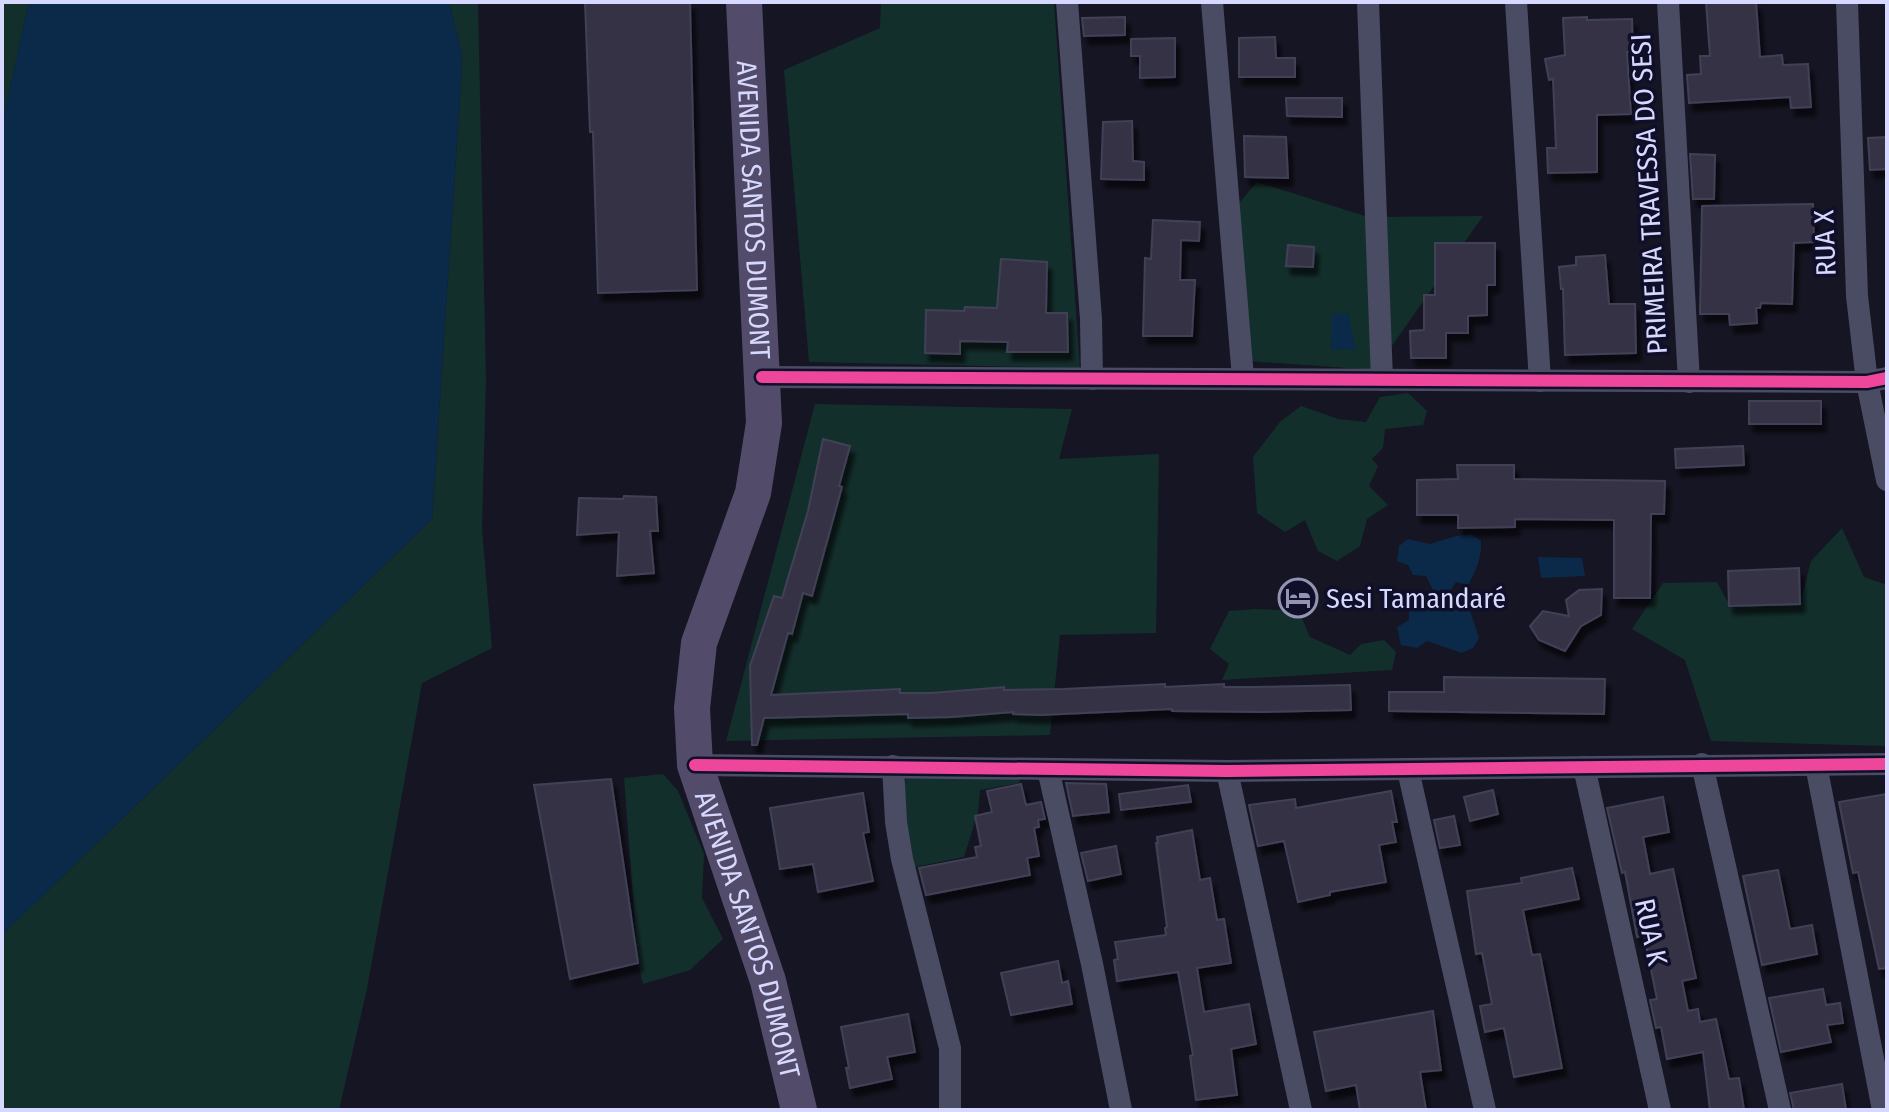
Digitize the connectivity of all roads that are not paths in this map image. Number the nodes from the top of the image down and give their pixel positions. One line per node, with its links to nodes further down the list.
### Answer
1 (744, 2): 8 (main road, AVENIDA SANTOS DUMONT)
2 (1067, 2): 10 (street)
3 (1212, 2): 9 (street)
4 (1368, 2): 11 (street)
5 (1516, 2): 13 (street)
6 (1668, 2): 14 (street, PRIMEIRA TRAVESSA DO SESI)
7 (1847, 2): 12 (street, RUA X)
8 (762, 377): 10 (street); 18 (main road, AVENIDA SANTOS DUMONT)
9 (1243, 378): 10 (street); 11 (street)
10 (1092, 379)
11 (1382, 380): 13 (street)
12 (1877, 380): 14 (street); 15 (street, RUA X)
13 (1540, 381): 14 (street)
14 (1689, 382)
15 (1887, 480)
16 (1702, 764): 19 (street); 21 (street); 31 (street)
17 (1887, 764): 19 (street)
18 (695, 765): 20 (street); 25 (main road, AVENIDA SANTOS DUMONT)
19 (1816, 765): 32 (street)
20 (893, 766): 22 (street); 26 (street)
21 (1584, 767): 23 (street); 30 (street, RUA K)
22 (1048, 769): 24 (street); 27 (street)
23 (1408, 770): 24 (street); 29 (street)
24 (1227, 771): 28 (street)
25 (799, 1110)
26 (950, 1110)
27 (1121, 1110)
28 (1301, 1110)
29 (1485, 1110)
30 (1660, 1110)
31 (1780, 1110)
32 (1883, 1110)

